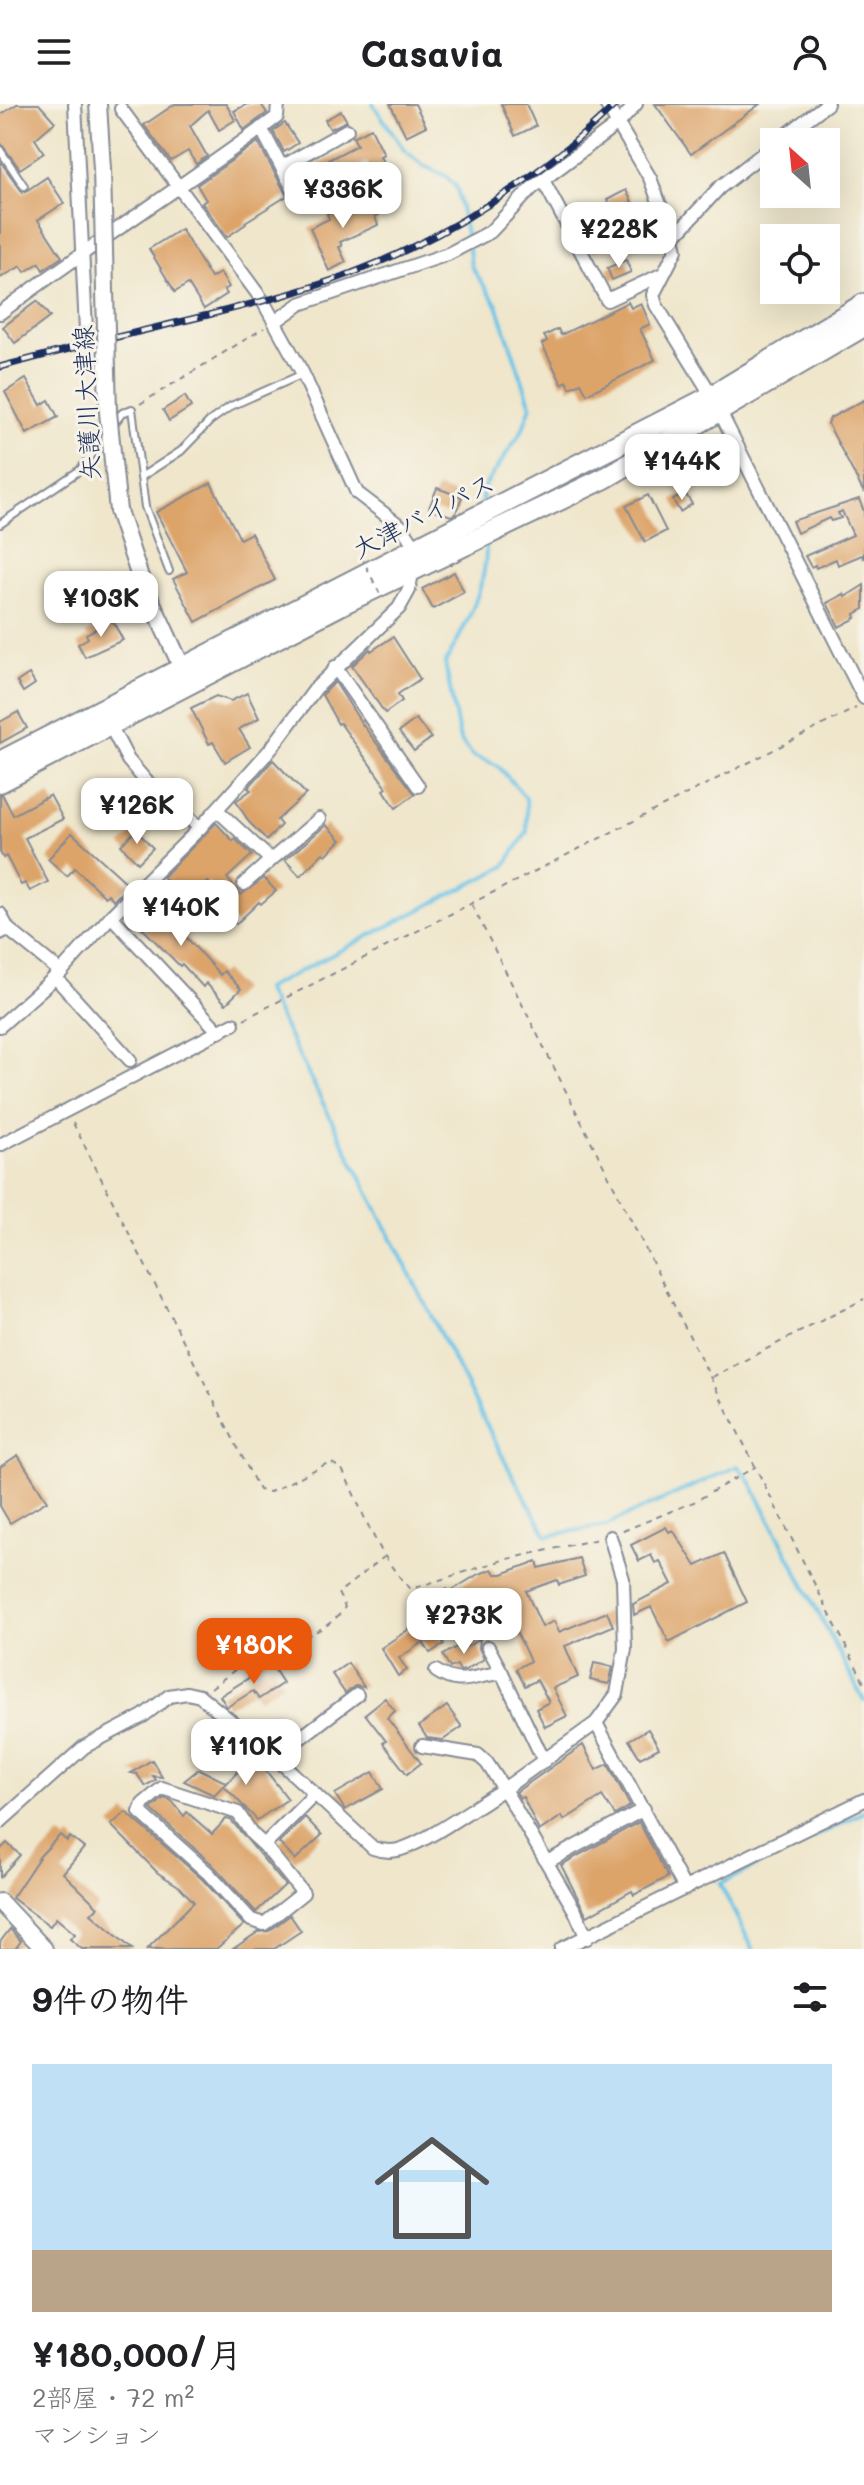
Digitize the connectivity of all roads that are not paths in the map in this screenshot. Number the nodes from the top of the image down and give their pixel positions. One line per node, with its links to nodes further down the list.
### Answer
1 (75, 104): 20 (street)
2 (98, 104): 35 (main road, 矢護川大津線, bridge)
3 (278, 104): 9 (street)
4 (606, 104): 8 (street)
5 (636, 104): 8 (street)
6 (827, 104): 10 (street)
7 (121, 109): 17 (street)
8 (619, 123): 15 (street); 19 (street)
9 (261, 128): 14 (street); 17 (street)
10 (796, 128)
11 (347, 130): 14 (street)
12 (0, 150): 16 (lane)
13 (760, 156): 19 (street)
14 (282, 167): 18 (street)
15 (543, 180): 21 (street); 24 (street)
16 (24, 186)
17 (181, 188): 20 (street); 24 (street)
18 (298, 198)
19 (673, 238): 21 (street)
20 (83, 252): 23 (street); 26 (street)
21 (663, 274): 28 (street)
22 (864, 304): 28 (highway, 大津バイパス)
23 (0, 313)
24 (276, 321): 27 (street)
25 (864, 326): 28 (highway, 大津バイパス)
26 (86, 330)
27 (303, 374): 29 (lane); 31 (street)
28 (716, 404): 31 (highway, 大津バイパス); 33 (highway, 大津バイパス); 36 (street)
29 (141, 477): 30 (lane); 32 (lane)
30 (0, 524)
31 (416, 548): 33 (street); 35 (highway, 大津バイパス)
32 (169, 571)
33 (412, 571): 34 (street); 35 (highway, 大津バイパス)
34 (335, 667): 40 (street); 41 (street)
35 (185, 675): 37 (highway, 大津バイパス); 38 (highway, 大津バイパス)
36 (864, 701)
37 (110, 725): 39 (highway, 大津バイパス); 43 (street)
38 (0, 762)
39 (0, 782)
40 (418, 786)
41 (217, 810): 43 (street); 44 (street)
42 (319, 819): 44 (street)
43 (200, 828): 47 (street)
44 (271, 860): 45 (street)
45 (244, 884)
46 (0, 914): 48 (street)
47 (111, 916): 49 (street); 52 (street)
48 (4, 931): 49 (street)
49 (58, 975): 51 (street); 53 (street)
50 (233, 1024): 52 (street)
51 (0, 1026)
52 (219, 1032): 54 (street)
53 (130, 1060)
54 (0, 1145)
55 (610, 1537): 60 (street)
56 (488, 1647): 58 (street)
57 (436, 1671): 58 (street)
58 (502, 1673): 63 (street)
59 (357, 1695): 62 (street)
60 (596, 1723): 63 (street); 67 (street)
61 (422, 1746): 64 (street)
62 (275, 1757): 65 (street); 68 (street)
63 (544, 1761): 64 (street)
64 (504, 1789): 65 (street); 70 (street)
65 (315, 1794): 69 (street)
66 (864, 1800): 71 (street)
67 (644, 1809): 70 (street); 71 (street)
68 (0, 1822)
69 (264, 1845): 69 (street)
70 (547, 1862): 73 (street)
71 (685, 1889): 73 (street)
72 (2, 1911): 74 (main road)
73 (587, 1938): 75 (street)
74 (44, 1949)
75 (561, 1949)

